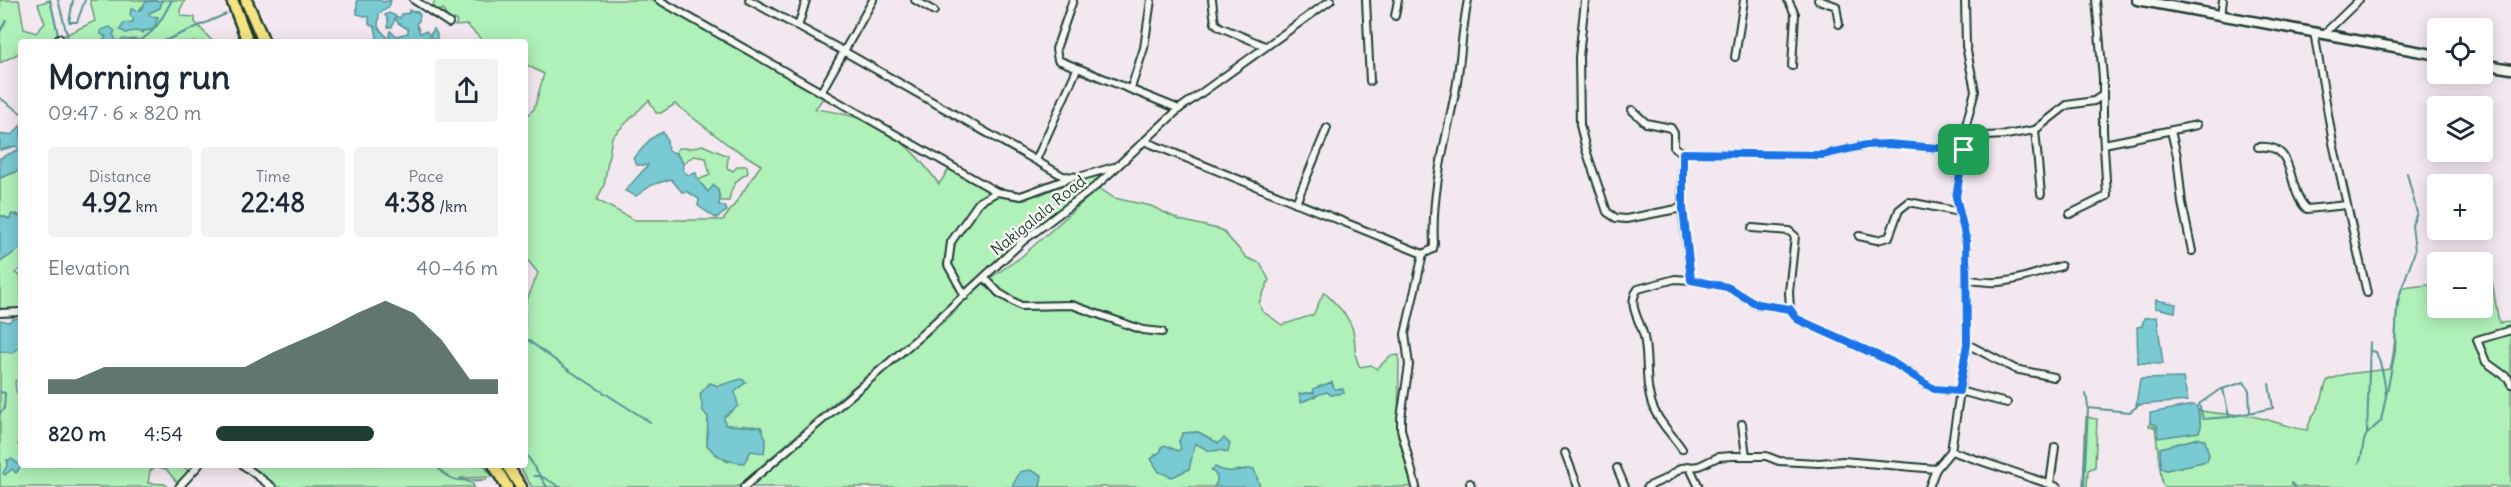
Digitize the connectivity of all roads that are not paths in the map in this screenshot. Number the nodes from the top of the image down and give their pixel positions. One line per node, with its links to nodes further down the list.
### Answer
1 (232, 0): 33 (highway)
2 (246, 0): 34 (highway)
3 (414, 0): 29 (street)
4 (659, 0): 45 (street)
5 (749, 0): 31 (street)
6 (806, 0): 31 (street)
7 (873, 0): 36 (street)
8 (915, 0): 26 (street)
9 (1073, 0): 41 (street)
10 (1151, 0): 44 (street)
11 (1212, 0): 35 (street)
12 (1331, 0): 35 (street, Nakigalala Road)
13 (1366, 0): 43 (street)
14 (1398, 0): 27 (street)
15 (1468, 0): 72 (street)
16 (1585, 0): 66 (street)
17 (1744, 0): 38 (street)
18 (1788, 0): 39 (street)
19 (1818, 0): 30 (street)
20 (1965, 0): 53 (street)
21 (2096, 0): 46 (street)
22 (2137, 0): 25 (main road)
23 (2223, 0): 28 (street)
24 (2359, 0): 32 (street)
25 (2167, 3): 28 (main road)
26 (934, 11)
27 (1395, 16)
28 (2222, 16): 32 (main road)
29 (449, 23)
30 (1839, 24)
31 (798, 27): 36 (street)
32 (2319, 33): 37 (main road); 65 (street)
33 (247, 39)
34 (263, 39)
35 (1265, 45): 47 (street, Nakigalala Road)
36 (845, 52): 45 (street); 59 (street)
37 (2427, 53)
38 (1734, 57)
39 (1792, 66)
40 (2493, 66): 42 (main road)
41 (1077, 69): 44 (street); 59 (street)
42 (2511, 69)
43 (1370, 81)
44 (1131, 88): 47 (street)
45 (821, 92): 62 (street)
46 (2103, 95): 51 (street); 55 (street)
47 (1179, 109): 54 (street, Nakigalala Road)
48 (1632, 110): 58 (street)
49 (2197, 125): 52 (street)
50 (1327, 128): 64 (street)
51 (2035, 130): 53 (street); 63 (street)
52 (2171, 130): 55 (street); 71 (street)
53 (1965, 137): 57 (street)
54 (1144, 141): 60 (street, Nakigalala Road); 64 (street)
55 (2104, 144): 68 (street)
56 (2258, 147): 65 (street)
57 (1964, 150): 58 (street); 67 (street)
58 (1683, 153): 66 (street)
59 (1036, 160): 61 (street)
60 (1114, 167): 61 (street); 74 (street, Nakigalala Road)
61 (1070, 177): 62 (street)
62 (996, 192): 78 (street)
63 (2041, 194)
64 (1296, 203): 72 (street)
65 (2347, 205): 77 (street)
66 (1683, 208): 76 (street)
67 (1960, 212): 70 (street); 75 (street)
68 (2070, 214)
69 (1752, 228): 79 (street)
70 (1859, 236)
71 (2192, 251)
72 (1423, 254): 108 (street)
73 (2061, 266): 75 (street)
74 (985, 278): 78 (street, Nakigalala Road); 83 (street)
75 (1966, 279): 84 (street)
76 (1691, 280): 79 (street); 91 (street)
77 (2367, 293)
78 (965, 296): 107 (street, Nakigalala Road)
79 (1790, 309): 87 (street)
80 (18, 312): 81 (street)
81 (0, 313)
82 (2511, 330): 86 (street)
83 (1162, 332)
84 (1967, 344): 85 (street); 87 (street)
85 (2054, 377)
86 (2511, 384)
87 (1959, 391): 88 (street); 92 (street)
88 (2007, 403)
89 (1742, 424): 94 (street)
90 (2055, 447): 102 (street)
91 (1682, 448)
92 (1951, 451): 101 (street); 102 (street)
93 (1565, 453): 109 (street)
94 (1746, 456): 95 (street); 101 (street)
95 (1689, 466): 111 (street); 112 (street)
96 (196, 468): 103 (street)
97 (247, 468): 104 (street)
98 (496, 468): 105 (highway)
99 (509, 468): 106 (highway)
100 (1617, 468): 110 (street)
101 (1936, 469): 113 (street)
102 (2055, 486)
103 (179, 487)
104 (272, 487)
105 (507, 487)
106 (521, 487)
107 (744, 487)
108 (1416, 487)
109 (1578, 487)
110 (1625, 487)
111 (1647, 487)
112 (1699, 487)
113 (1929, 487)

